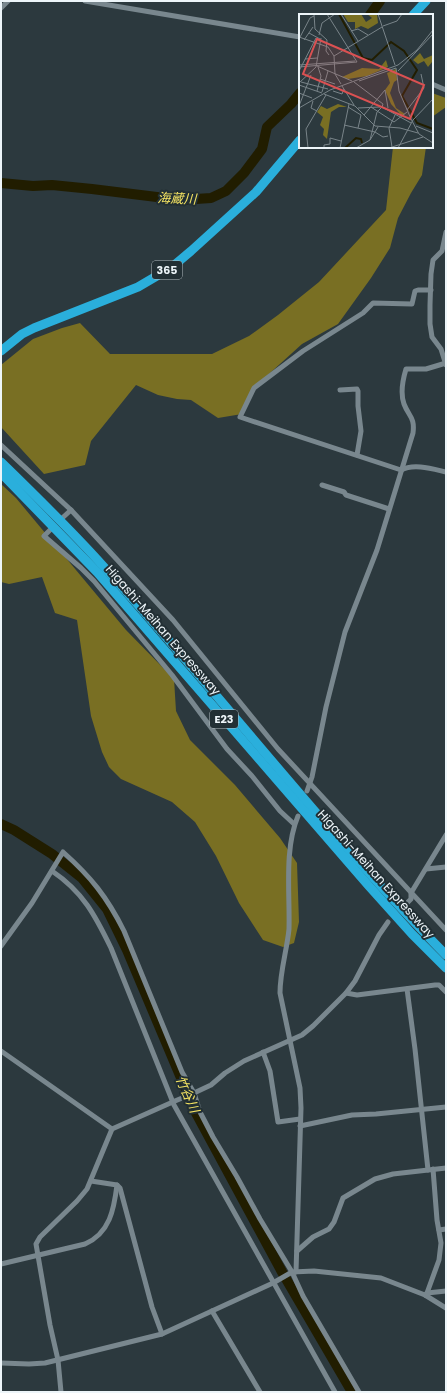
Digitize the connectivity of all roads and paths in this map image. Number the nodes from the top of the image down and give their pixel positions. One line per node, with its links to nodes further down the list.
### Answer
1 (8, 1): 4 (street)
2 (85, 1): 6 (street)
3 (426, 1): 5 (highway)
4 (1, 8)
5 (414, 14)
6 (299, 37)
7 (433, 84): 8 (street)
8 (446, 90)
9 (299, 141): 13 (highway, 365)
10 (446, 232): 11 (street)
11 (444, 252): 12 (street)
12 (431, 290): 14 (street); 17 (street)
13 (1, 351)
14 (446, 364): 19 (street)
15 (340, 390): 17 (street)
16 (1, 445): 24 (street)
17 (357, 455): 19 (street)
18 (1, 462): 40 (highway, Higashi-Meihan Expressway / E23)
19 (401, 470): 20 (street); 23 (street)
20 (446, 472)
21 (1, 473): 41 (highway, Higashi-Meihan Expressway / E23)
22 (322, 485): 23 (street)
23 (389, 509): 25 (street)
24 (70, 510): 25 (street); 28 (street)
25 (310, 784): 26 (street); 33 (street)
26 (307, 791)
27 (298, 816): 28 (street)
28 (294, 824): 45 (street)
29 (446, 835): 31 (street)
30 (446, 867): 31 (street)
31 (426, 869): 33 (street)
32 (52, 870): 39 (street); 48 (street); 49 (street)
33 (411, 893): 34 (street); 37 (street)
34 (407, 904)
35 (388, 922): 44 (street)
36 (446, 923): 37 (street)
37 (439, 924): 38 (street)
38 (446, 930)
39 (1, 946)
40 (446, 955)
41 (446, 968)
42 (407, 989): 43 (street); 44 (street); 51 (street)
43 (446, 992)
44 (346, 993): 45 (street)
45 (291, 1041): 47 (street); 52 (street)
46 (1, 1051): 54 (street)
47 (263, 1052): 48 (street); 52 (street)
48 (192, 1094): 49 (street); 64 (street)
49 (173, 1101): 54 (street); 65 (street)
50 (446, 1107): 51 (street)
51 (422, 1109): 53 (street); 56 (street)
52 (300, 1119): 53 (street)
53 (300, 1126): 61 (street)
54 (112, 1129): 57 (street)
55 (446, 1168): 56 (street)
56 (431, 1169): 60 (street); 61 (street)
57 (91, 1181): 58 (street); 62 (street)
58 (117, 1185): 62 (street); 70 (street)
59 (446, 1229): 60 (street)
60 (439, 1230): 67 (street)
61 (297, 1252): 64 (street)
62 (38, 1254): 63 (street); 71 (street)
63 (1, 1264)
64 (292, 1273): 65 (street); 67 (street); 76 (street)
65 (275, 1282): 69 (street); 75 (street)
66 (446, 1291): 67 (street)
67 (426, 1294): 68 (street)
68 (446, 1308)
69 (212, 1311): 70 (street); 74 (street)
70 (162, 1334): 71 (street)
71 (58, 1360): 72 (street); 73 (street)
72 (1, 1363)
73 (61, 1392)
74 (260, 1392)
75 (335, 1392)
76 (359, 1392)

